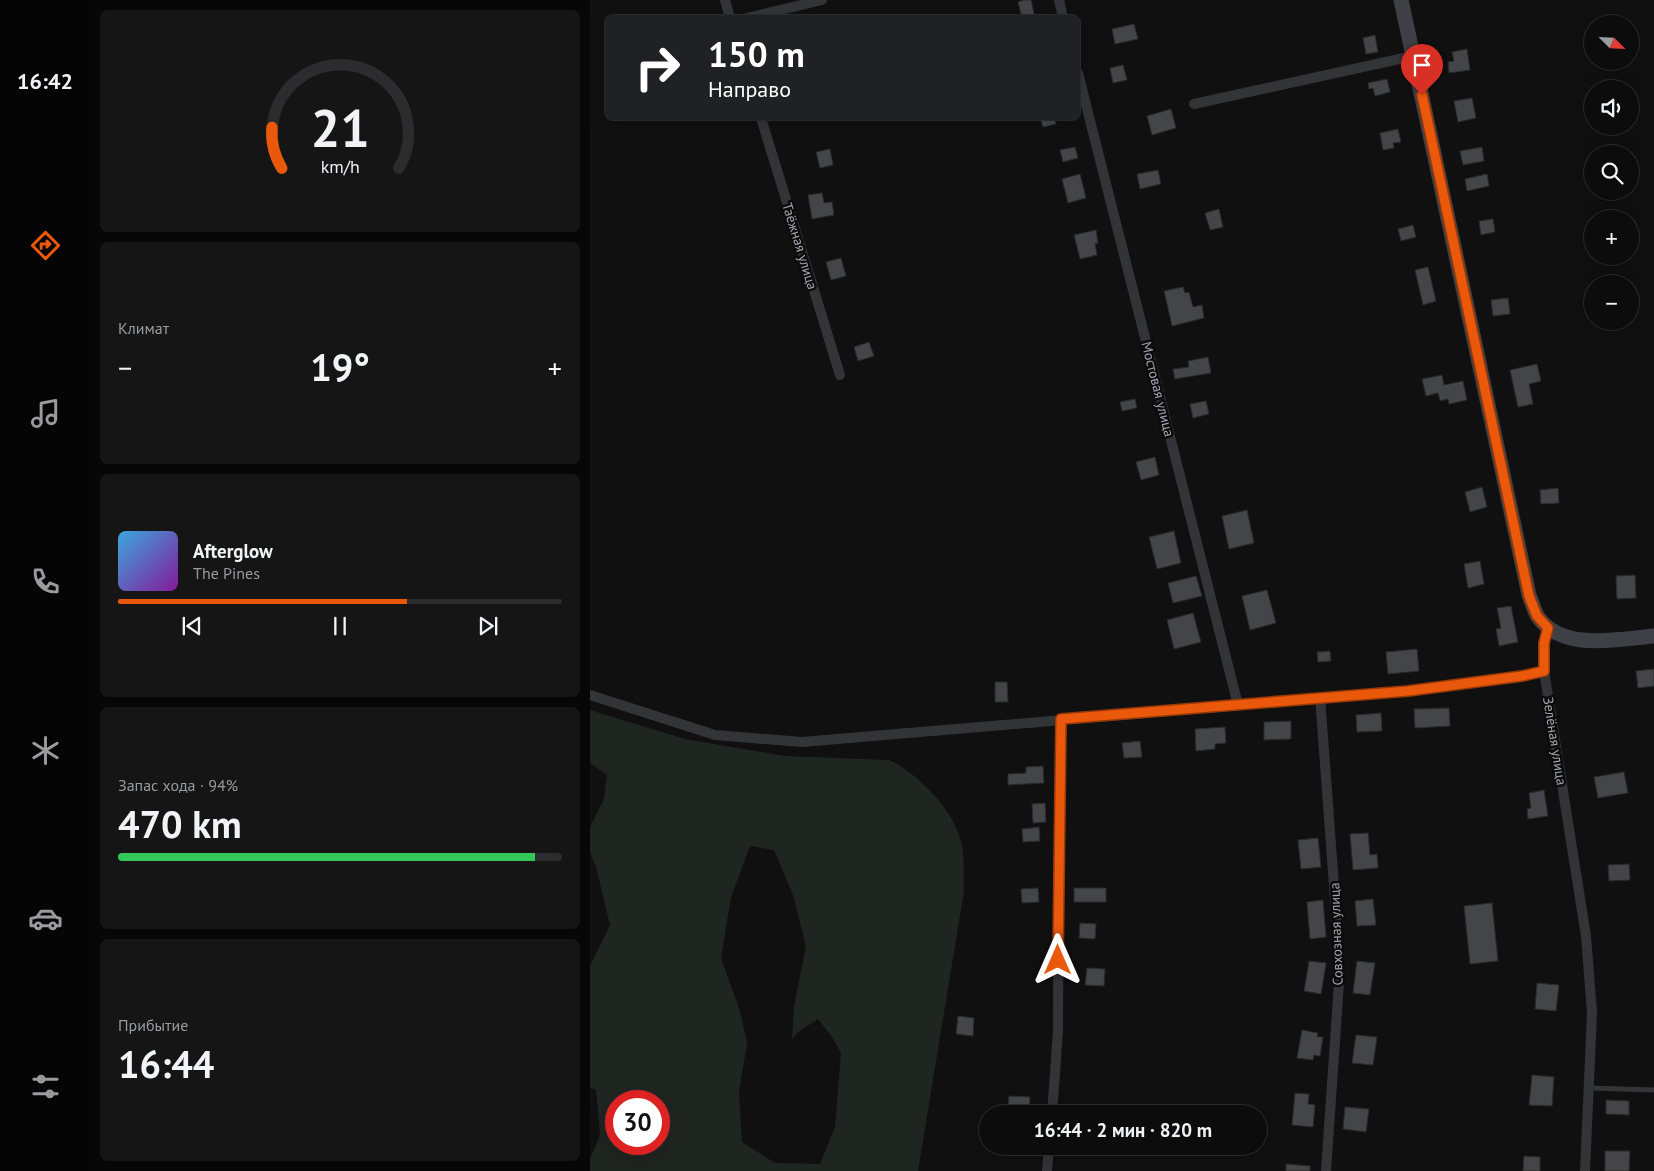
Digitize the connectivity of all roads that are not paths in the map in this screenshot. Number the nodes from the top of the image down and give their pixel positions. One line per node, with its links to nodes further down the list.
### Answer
1 (725, 0): 5 (street)
2 (822, 0): 6 (street)
3 (1059, 0): 7 (street)
4 (1401, 0): 8 (main road)
5 (729, 15)
6 (760, 15)
7 (1062, 15)
8 (1413, 56): 10 (street); 13 (main road)
9 (1080, 81): 18 (street, Мостовая улица)
10 (1194, 104)
11 (762, 120): 12 (street, Таёжная улица)
12 (840, 375)
13 (1548, 628): 14 (main road); 15 (street, Зелёная улица)
14 (1654, 636)
15 (1544, 671): 17 (street); 20 (street, Зелёная улица)
16 (590, 695): 19 (street)
17 (1320, 697): 18 (street); 25 (street, Совхозная улица)
18 (1238, 705): 19 (street)
19 (1061, 719): 22 (street)
20 (1589, 1088): 21 (lane); 26 (street, Зелёная улица)
21 (1654, 1090)
22 (1053, 1105)
23 (1048, 1155): 24 (street)
24 (1047, 1171)
25 (1326, 1171)
26 (1585, 1171)

